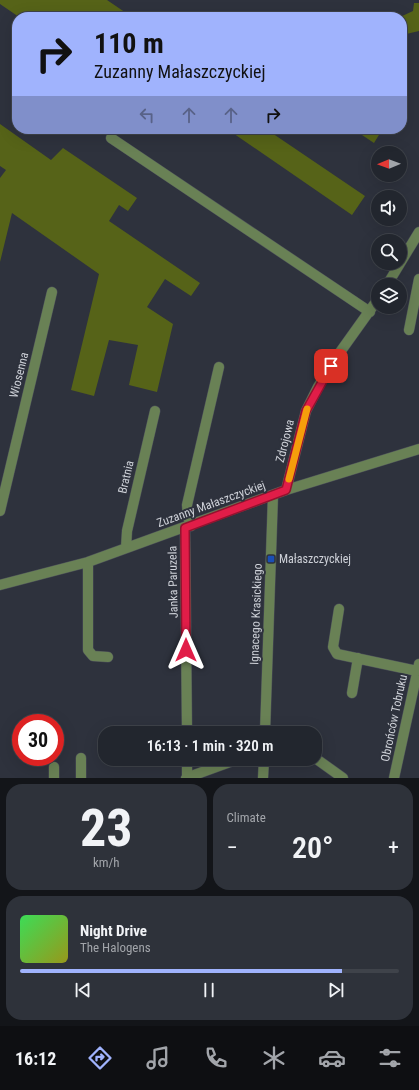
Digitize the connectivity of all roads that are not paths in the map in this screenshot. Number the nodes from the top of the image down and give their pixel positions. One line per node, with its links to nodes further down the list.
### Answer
1 (111, 138): 6 (street)
2 (419, 232): 3 (street)
3 (391, 278)
4 (419, 279): 7 (street)
5 (52, 292): 13 (street, Wiosenna)
6 (370, 312): 11 (street, Zdrojowa)
7 (409, 330)
8 (219, 367): 14 (street, Janka Paruzela)
9 (155, 411): 15 (street, Bratnia)
10 (419, 449): 11 (street, Zuzanny Małaszczyckiej)
11 (286, 490): 12 (street, Zuzanny Małaszczyckiej)
12 (273, 495): 14 (street, Zuzanny Małaszczyckiej); 24 (street, Ignacego Krasickiego)
13 (0, 511)
14 (188, 527): 15 (street, Zuzanny Małaszczyckiej); 23 (street, Janka Paruzela)
15 (126, 548): 16 (street, Zuzanny Małaszczyckiej)
16 (88, 562): 17 (street, Zuzanny Małaszczyckiej); 19 (street)
17 (0, 585)
18 (339, 609): 20 (street)
19 (108, 657)
20 (358, 658): 21 (street); 22 (street)
21 (418, 667): 36 (street, Obrońców Tobruku)
22 (352, 693)
23 (187, 726)
24 (265, 726)
25 (81, 758): 32 (street)
26 (322, 763): 35 (street)
27 (187, 766): 33 (street)
28 (219, 766): 33 (street)
29 (264, 766): 34 (street)
30 (54, 767): 31 (street)
31 (54, 778)
32 (81, 778)
33 (187, 778)
34 (263, 778)
35 (343, 778)
36 (394, 778)

